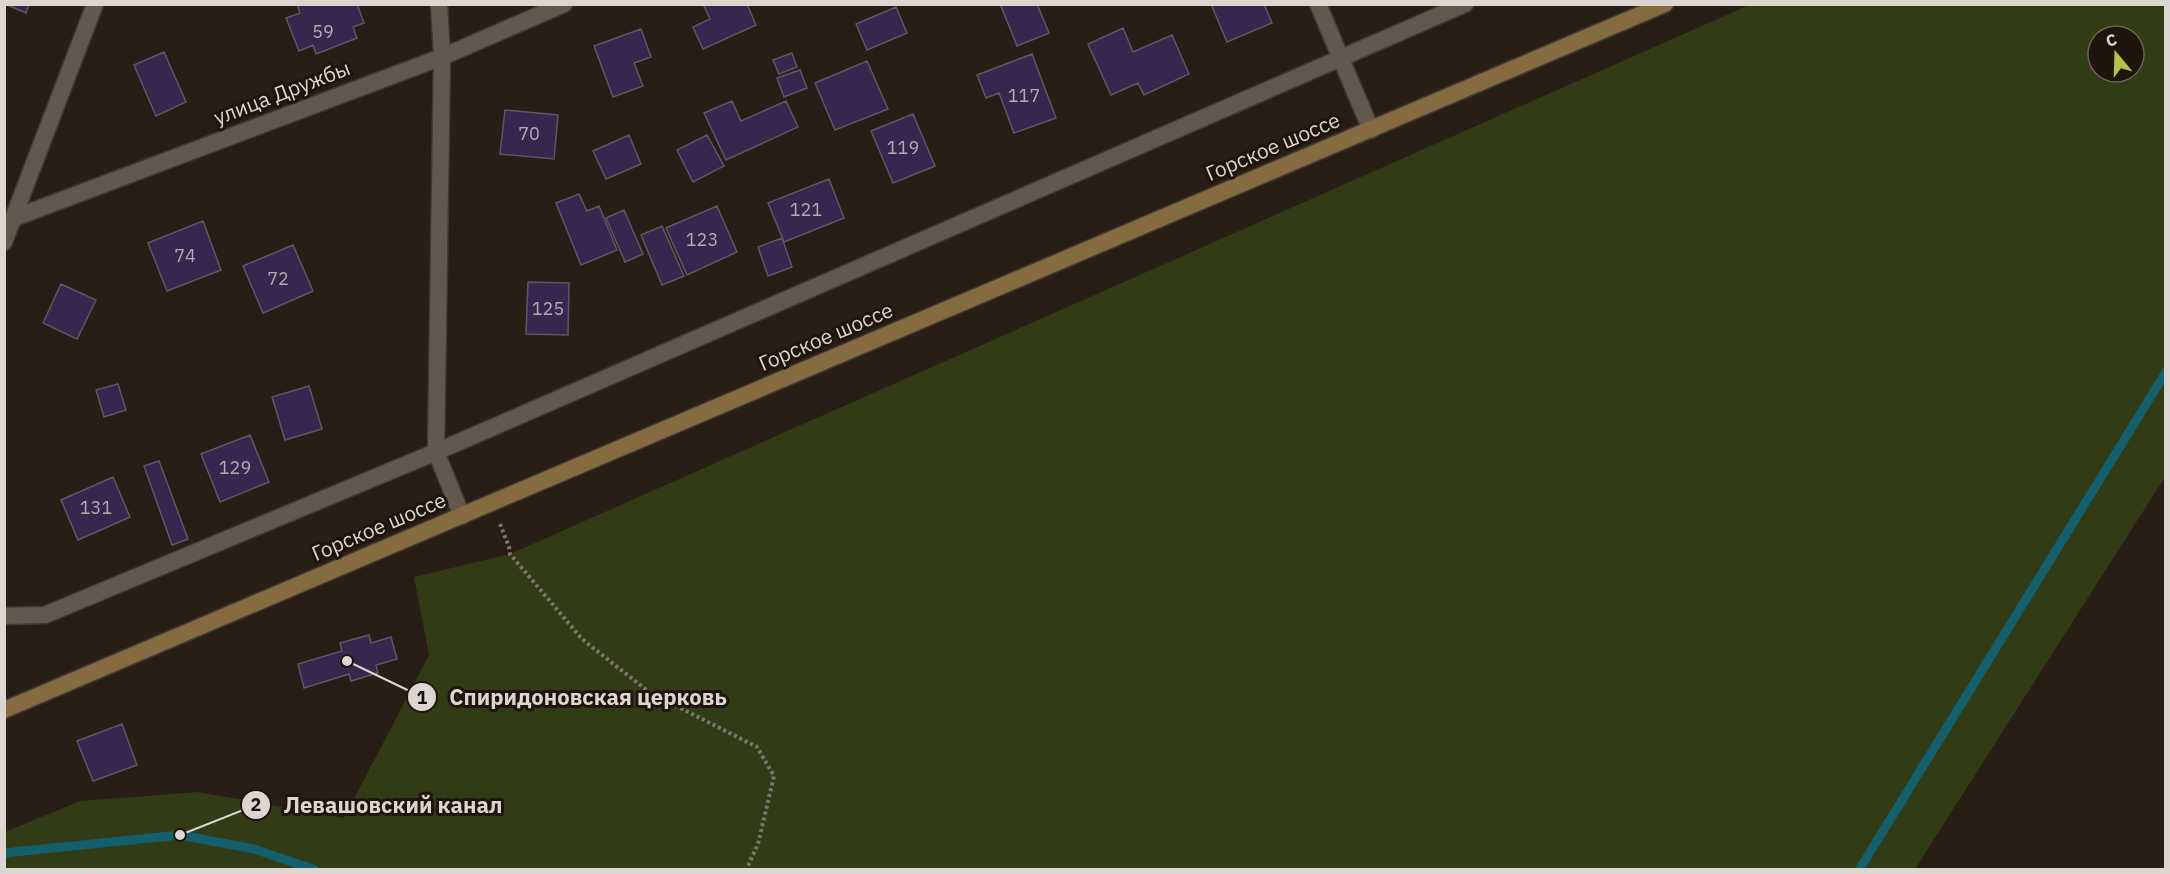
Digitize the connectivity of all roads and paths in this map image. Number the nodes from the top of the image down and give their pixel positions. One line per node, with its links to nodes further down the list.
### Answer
1 (95, 4): 10 (street)
2 (439, 4): 7 (street)
3 (564, 4): 7 (street, улица Дружбы)
4 (1318, 4): 8 (street)
5 (1466, 4): 8 (street)
6 (1665, 4): 9 (main road, Горское шоссе)
7 (442, 57): 10 (street, улица Дружбы); 12 (street)
8 (1340, 59): 9 (street); 12 (street)
9 (1371, 130): 13 (main road, Горское шоссе)
10 (14, 218): 11 (street)
11 (4, 242)
12 (436, 452): 14 (street); 15 (street)
13 (492, 503): 14 (main road, Горское шоссе); 17 (path)
14 (462, 516): 16 (main road, Горское шоссе)
15 (4, 616)
16 (4, 710)
17 (746, 870)

